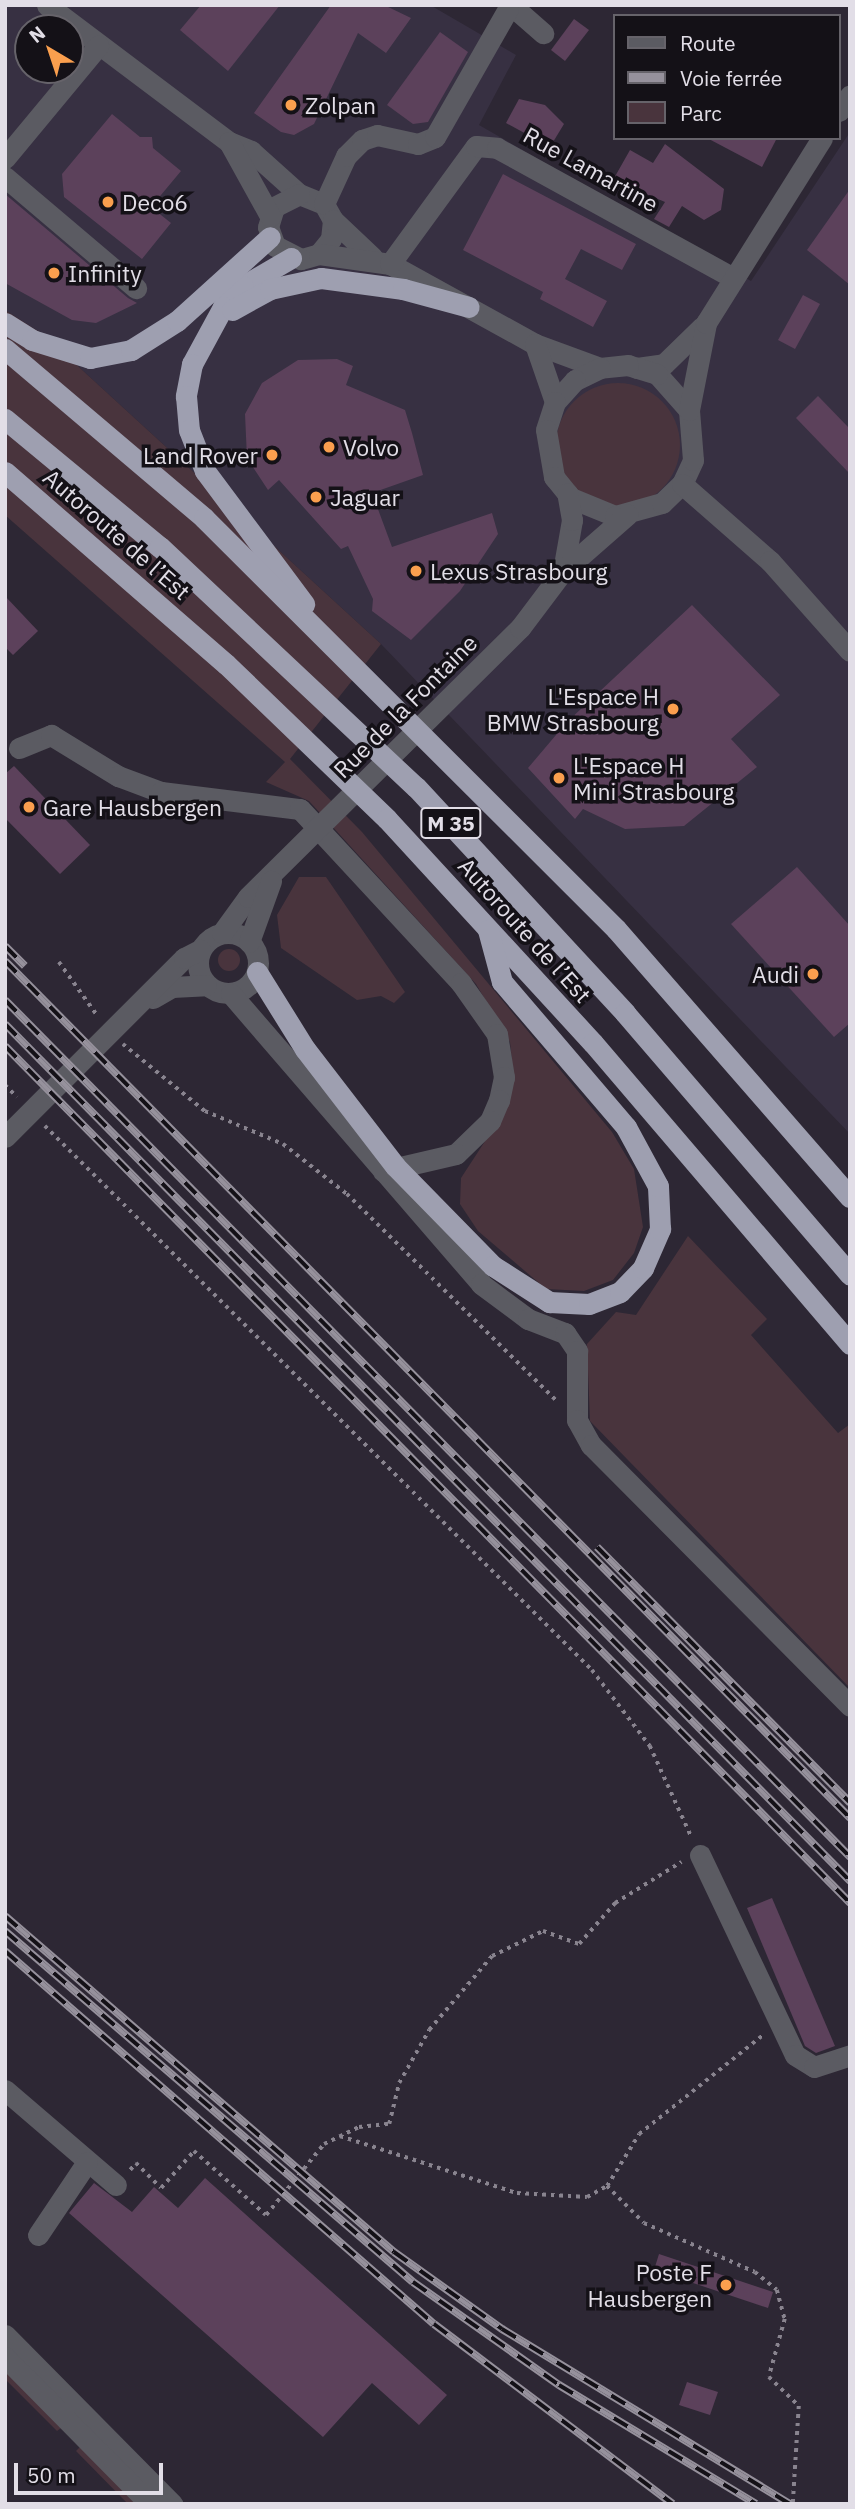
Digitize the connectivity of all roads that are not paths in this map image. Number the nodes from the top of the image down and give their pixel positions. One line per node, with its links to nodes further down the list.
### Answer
1 (47, 5): 4 (street)
2 (509, 7): 3 (street); 10 (street)
3 (543, 33)
4 (98, 46): 6 (street); 7 (street)
5 (821, 140): 15 (street)
6 (229, 142): 9 (street); 11 (street)
7 (5, 158)
8 (5, 177): 16 (street)
9 (299, 194): 10 (street); 11 (street)
10 (329, 212): 12 (street); 14 (street)
11 (270, 227): 13 (street); 18 (highway)
12 (319, 254): 13 (street); 14 (street)
13 (291, 258): 20 (highway)
14 (381, 261): 15 (street, Rue Lamartine); 17 (street)
15 (732, 277): 19 (street)
16 (136, 288)
17 (469, 307): 20 (highway); 21 (street)
18 (5, 323)
19 (706, 323): 24 (street); 26 (street)
20 (208, 328): 34 (highway)
21 (535, 344): 23 (street); 25 (street)
22 (5, 349): 34 (highway)
23 (600, 368): 24 (street); 25 (street)
24 (637, 368): 26 (street)
25 (555, 402): 30 (street)
26 (690, 410): 29 (street)
27 (5, 419): 48 (highway, Autoroute de l’Est / M 35)
28 (5, 472): 37 (highway, Autoroute de l’Est / M 35)
29 (682, 484): 31 (street, Rue de la Fontaine); 33 (street)
30 (567, 493): 31 (street, Rue de la Fontaine); 32 (street)
31 (628, 514): 32 (street, Rue de la Fontaine)
32 (563, 571): 36 (street, Rue de la Fontaine)
33 (850, 651)
34 (352, 667): 47 (highway)
35 (19, 748): 46 (street)
36 (276, 871): 38 (street, Rue de la Fontaine); 39 (street, Rue de la Fontaine)
37 (488, 928): 46 (highway); 49 (highway, Autoroute de l’Est / M 35)
38 (222, 933): 39 (street); 40 (street, Rue de la Fontaine)
39 (249, 942): 41 (street)
40 (200, 950): 42 (street); 44 (street, Rue de la Fontaine)
41 (257, 972): 43 (street); 46 (highway)
42 (206, 985): 43 (street, Rue de la Fontaine); 44 (street, Rue de la Fontaine)
43 (232, 994): 46 (street)
44 (139, 1005): 45 (street, Rue de la Fontaine)
45 (5, 1137)
46 (389, 1168): 50 (street)
47 (850, 1197)
48 (850, 1275)
49 (850, 1343)
50 (850, 1706)
51 (700, 1855): 52 (street)
52 (850, 2055)
53 (5, 2090): 54 (street)
54 (87, 2162): 55 (street); 56 (street)
55 (116, 2185)
56 (38, 2235)
57 (5, 2335): 60 (street)
58 (5, 2357): 59 (street)
59 (150, 2504)
60 (172, 2504)

